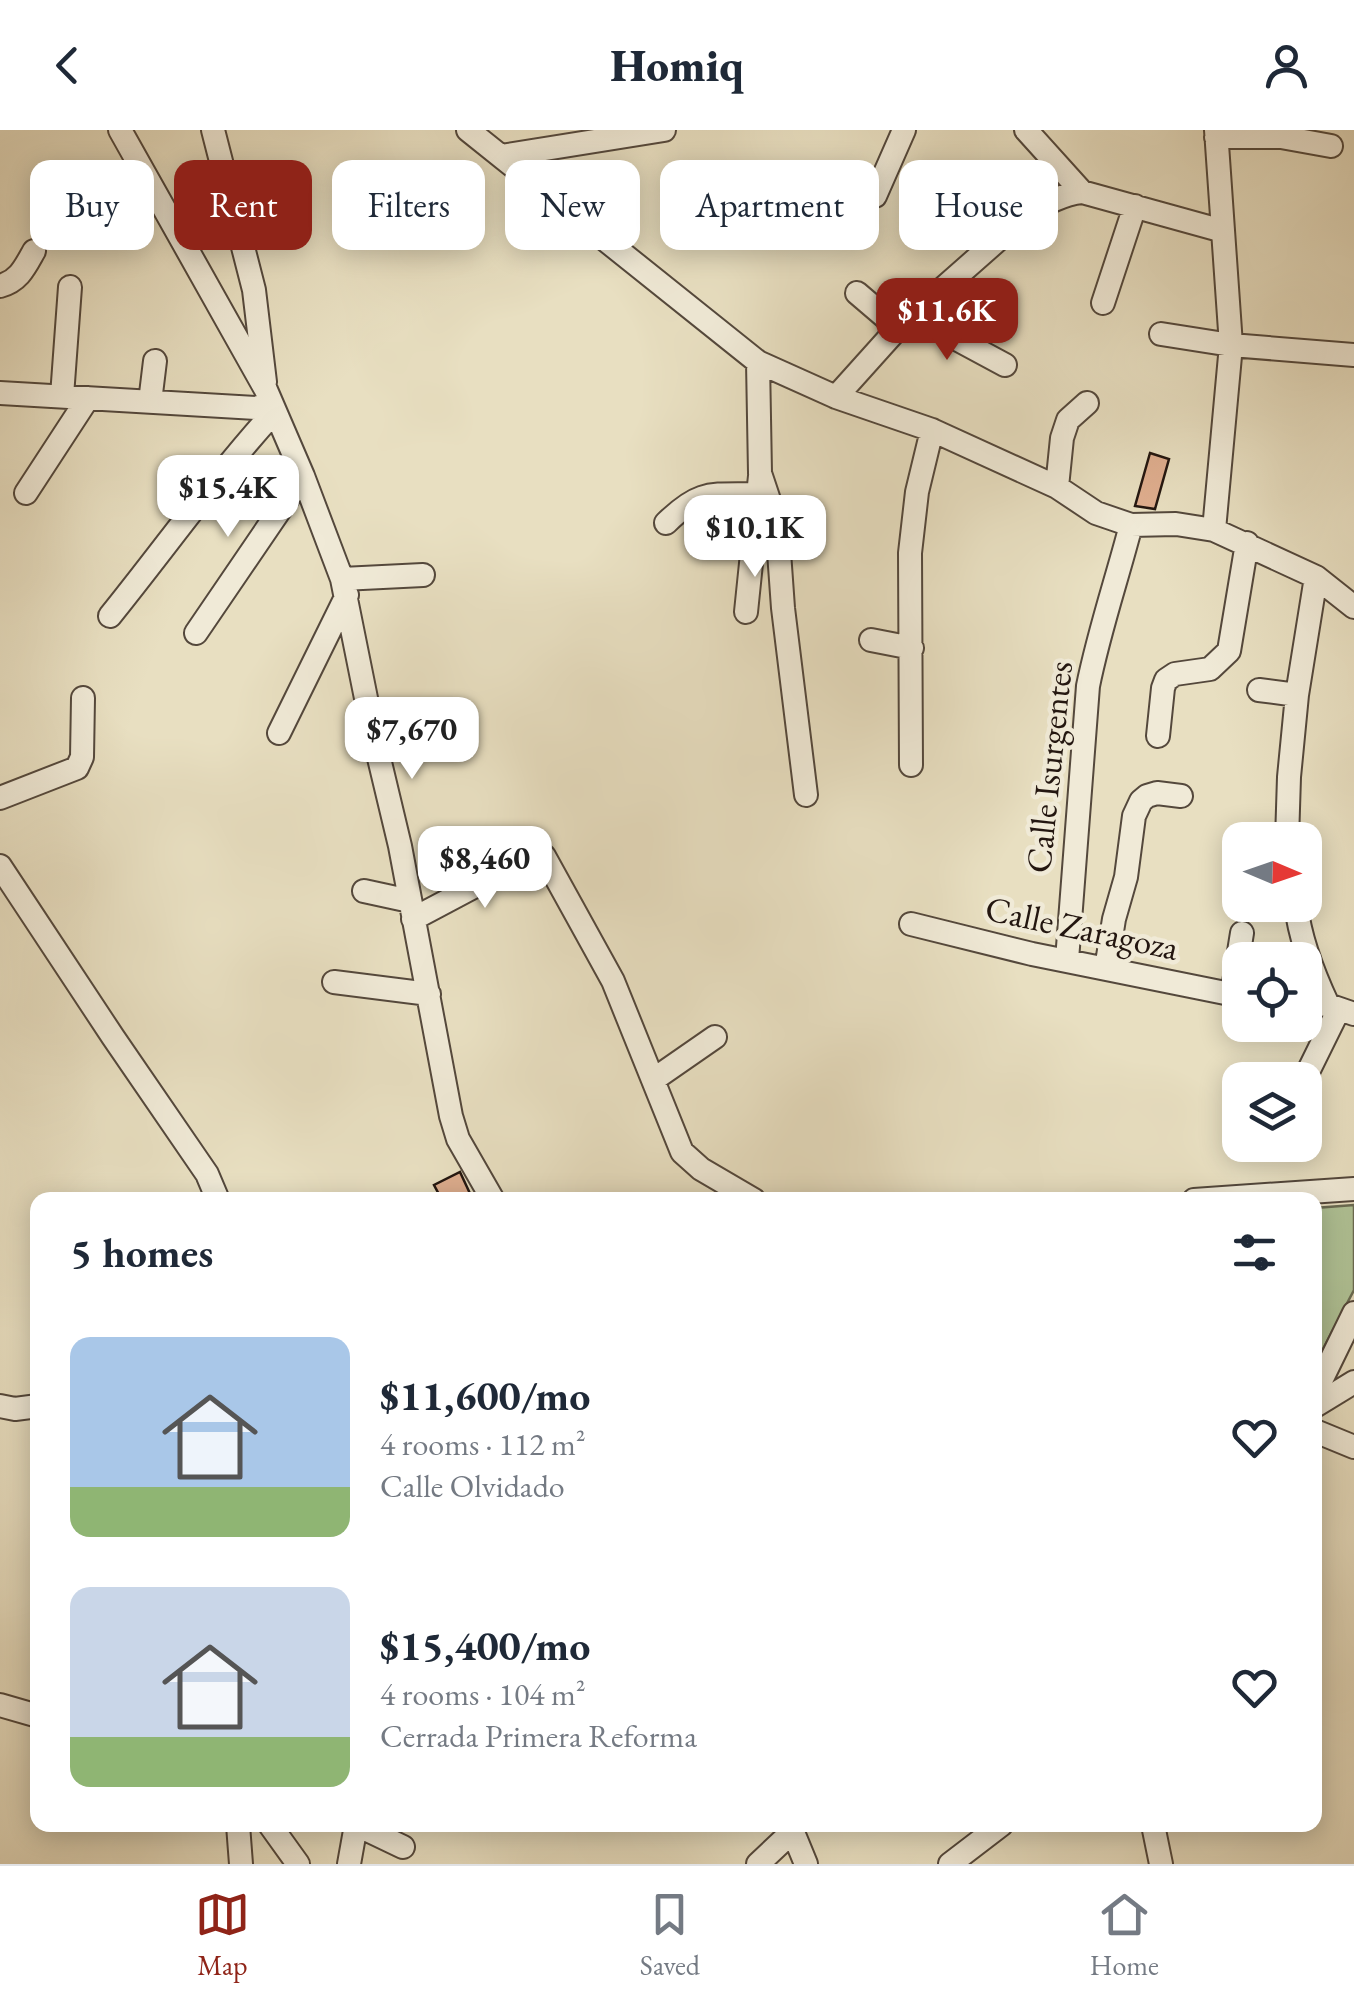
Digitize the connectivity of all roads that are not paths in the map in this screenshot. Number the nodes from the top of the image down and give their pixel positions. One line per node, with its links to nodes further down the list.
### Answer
1 (120, 130): 31 (street)
2 (213, 130): 31 (street)
3 (664, 130): 9 (street)
4 (904, 130): 10 (street)
5 (1026, 130): 11 (street)
6 (470, 131): 9 (street)
7 (1216, 134): 8 (street); 13 (street)
8 (1331, 146)
9 (501, 156): 24 (street)
10 (879, 185)
11 (1082, 192): 12 (street); 19 (street)
12 (1135, 206): 13 (street); 18 (street)
13 (1223, 231): 21 (street)
14 (34, 251): 15 (street)
15 (0, 286)
16 (70, 288): 27 (street)
17 (857, 293): 19 (street)
18 (1103, 302)
19 (906, 322): 25 (street); 29 (street)
20 (1161, 334): 21 (street)
21 (1231, 345): 22 (street); 40 (street)
22 (1354, 355)
23 (155, 361): 30 (street)
24 (758, 362): 29 (street); 35 (street)
25 (1005, 365)
26 (0, 393): 27 (street)
27 (62, 396): 28 (street)
28 (88, 398): 30 (street); 37 (street)
29 (836, 398): 33 (street)
30 (150, 402): 31 (street)
31 (270, 402): 34 (street); 47 (street)
32 (1087, 403): 36 (street)
33 (932, 430): 36 (street); 50 (street)
34 (303, 476): 44 (street); 48 (street)
35 (759, 484): 38 (street); 46 (street); 57 (street)
36 (1058, 488): 39 (street)
37 (26, 493)
38 (666, 523)
39 (1131, 525): 40 (street); 68 (street, Calle Isurgentes)
40 (1214, 530): 41 (street)
41 (1247, 544): 43 (street); 55 (street)
42 (423, 576): 44 (street)
43 (1316, 577): 45 (street); 52 (street)
44 (344, 588): 54 (street); 63 (street)
45 (1354, 608)
46 (746, 612)
47 (110, 616)
48 (196, 633)
49 (870, 640): 50 (street)
50 (912, 648): 56 (street)
51 (1259, 690): 52 (street)
52 (1297, 695): 60 (street)
53 (83, 698): 59 (street)
54 (280, 733)
55 (1158, 736)
56 (911, 764)
57 (806, 795)
58 (1181, 796): 69 (street)
59 (0, 798)
60 (1288, 822)
61 (0, 866): 78 (street)
62 (364, 891): 63 (street)
63 (412, 910): 72 (street); 76 (street)
64 (1300, 922): 73 (street)
65 (911, 924): 68 (street, Calle Zaragoza)
66 (1242, 932): 67 (street)
67 (1241, 942)
68 (1066, 960): 69 (street, Calle Zaragoza)
69 (1106, 969): 71 (street, Calle Zaragoza)
70 (334, 982): 72 (street)
71 (1222, 993)
72 (429, 994): 79 (street)
73 (1331, 1008): 75 (street)
74 (714, 1037): 76 (street)
75 (1311, 1062)
76 (653, 1080): 80 (street)
77 (1354, 1189): 81 (street)
78 (215, 1192)
79 (488, 1192)
80 (741, 1192)
81 (1310, 1192)
82 (1354, 1313): 83 (street)
83 (1322, 1379)
84 (1354, 1382): 85 (street)
85 (1322, 1402)
86 (0, 1406): 87 (street)
87 (30, 1407)
88 (1322, 1433): 89 (street)
89 (1354, 1447)
90 (0, 1705): 91 (street)
91 (30, 1714)
92 (239, 1832): 101 (street)
93 (275, 1832): 102 (street)
94 (355, 1832): 103 (street)
95 (371, 1832): 100 (street)
96 (787, 1832): 104 (street)
97 (793, 1832): 105 (street)
98 (993, 1832): 106 (street)
99 (1155, 1832): 107 (street)
100 (404, 1848)
101 (241, 1864)
102 (298, 1864)
103 (348, 1864)
104 (758, 1864)
105 (806, 1864)
106 (950, 1864)
107 (1161, 1864)

